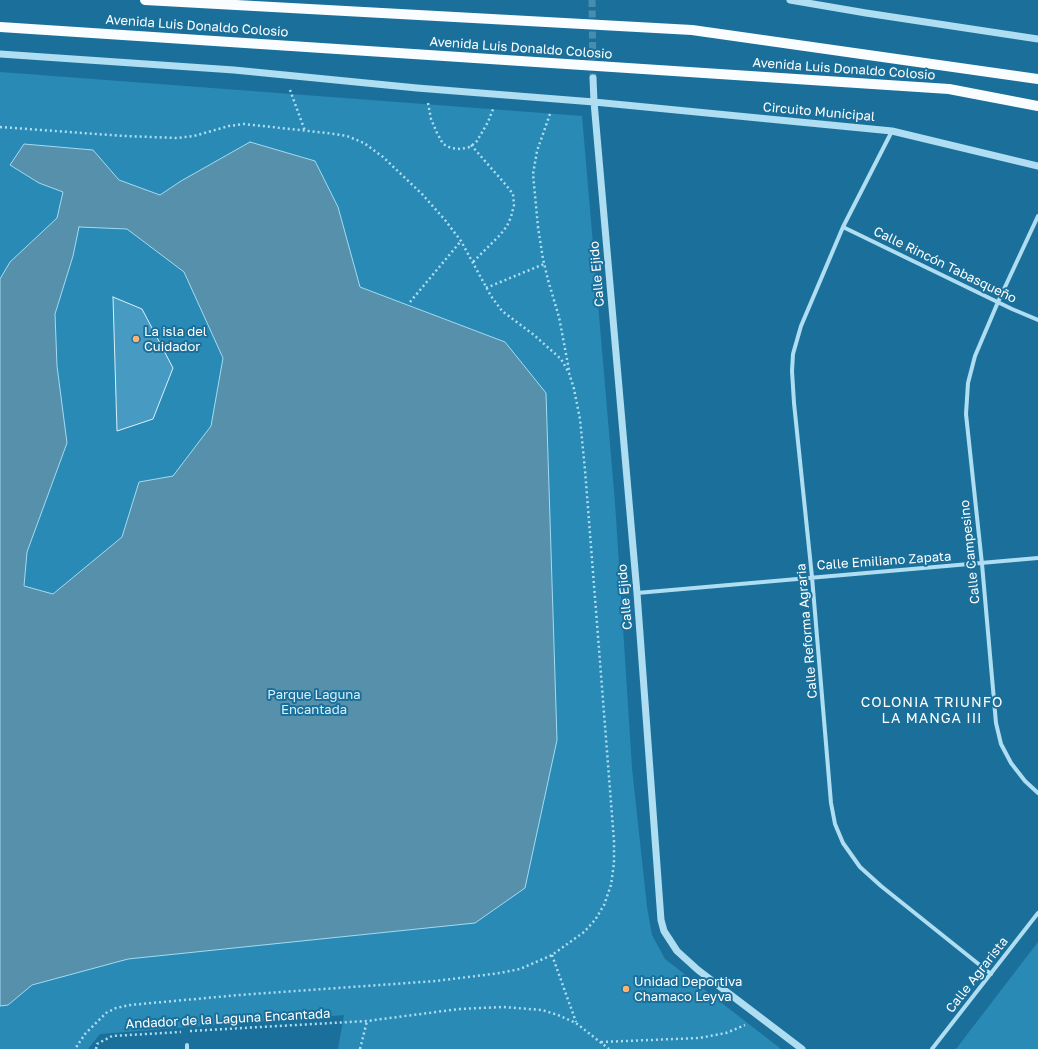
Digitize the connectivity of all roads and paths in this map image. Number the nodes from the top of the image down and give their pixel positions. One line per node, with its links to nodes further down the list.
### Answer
1 (145, 0): 8 (main road, Avenida Luis Donaldo Colosio)
2 (792, 0): 4 (street)
3 (0, 27): 13 (main road, Avenida Luis Donaldo Colosio)
4 (1038, 39)
5 (0, 54): 6 (street)
6 (285, 75): 9 (street); 15 (path)
7 (593, 78): 12 (street, Calle Ejido)
8 (1038, 79)
9 (426, 89): 10 (street); 17 (path)
10 (497, 95): 11 (street); 17 (path)
11 (561, 100): 12 (street); 23 (path)
12 (594, 102): 16 (street, Circuito Municipal); 32 (street, Calle Ejido)
13 (1038, 106)
14 (0, 127): 15 (path)
15 (305, 131): 21 (path)
16 (892, 131): 18 (street, Circuito Municipal); 20 (street, Calle Reforma Agraria)
17 (471, 145): 22 (path)
18 (1038, 166)
19 (1038, 216): 26 (street, Calle Campesino)
20 (843, 227): 26 (street, Calle Rincón Tabasqueño); 31 (street, Calle Reforma Agraria)
21 (461, 241): 22 (path); 25 (path)
22 (473, 262): 24 (path)
23 (544, 264): 24 (path); 28 (path)
24 (486, 288): 28 (path)
25 (410, 302)
26 (998, 302): 27 (street, Calle Rincón Tabasqueño); 30 (street, Calle Campesino)
27 (1038, 320)
28 (569, 373): 35 (path)
29 (1038, 558): 30 (street, Calle Emiliano Zapata)
30 (982, 564): 31 (street, Calle Emiliano Zapata); 33 (street, Calle Campesino)
31 (812, 577): 32 (street, Calle Emiliano Zapata); 36 (street, Calle Reforma Agraria)
32 (637, 593): 37 (street, Calle Ejido)
33 (1038, 793)
34 (1038, 913): 36 (street, Calle Agrarista)
35 (552, 955): 39 (path); 41 (path)
36 (991, 974): 46 (street, Calle Agrarista)
37 (759, 1016): 40 (path); 45 (street, Calle Ejido)
38 (367, 1021): 39 (path); 42 (path, Andador de la Laguna Encantada); 43 (path)
39 (576, 1023): 40 (path)
40 (601, 1042): 44 (path)
41 (75, 1049)
42 (96, 1049)
43 (360, 1049)
44 (609, 1049)
45 (802, 1049)
46 (932, 1049)

